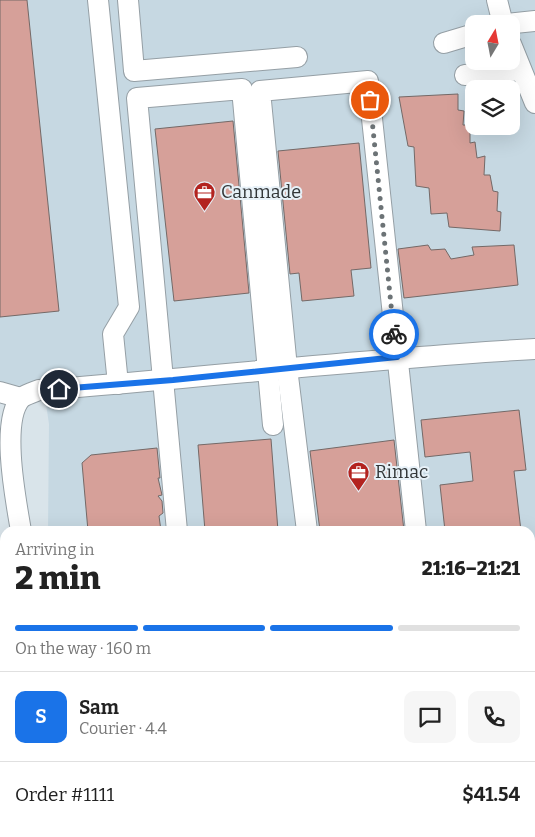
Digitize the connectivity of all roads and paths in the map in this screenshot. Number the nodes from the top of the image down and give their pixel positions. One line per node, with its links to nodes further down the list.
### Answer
1 (98, 0): 18 (street)
2 (128, 0): 9 (street)
3 (497, 0): 4 (street)
4 (502, 15)
5 (535, 21): 6 (street)
6 (520, 22)
7 (465, 37): 8 (street)
8 (444, 44)
9 (298, 57)
10 (521, 70): 11 (street); 12 (street)
11 (465, 75)
12 (535, 103)
13 (400, 308): 15 (street)
14 (535, 349): 15 (street)
15 (400, 357): 16 (street); 16 (street); 25 (street); 26 (street)
16 (277, 369): 17 (street); 17 (street); 21 (street); 24 (street)
17 (164, 380): 18 (street); 23 (street)
18 (118, 384): 20 (street)
19 (0, 392): 20 (street)
20 (21, 398): 22 (street)
21 (273, 425)
22 (20, 526)
23 (177, 526)
24 (306, 526)
25 (416, 526)
26 (422, 526)

